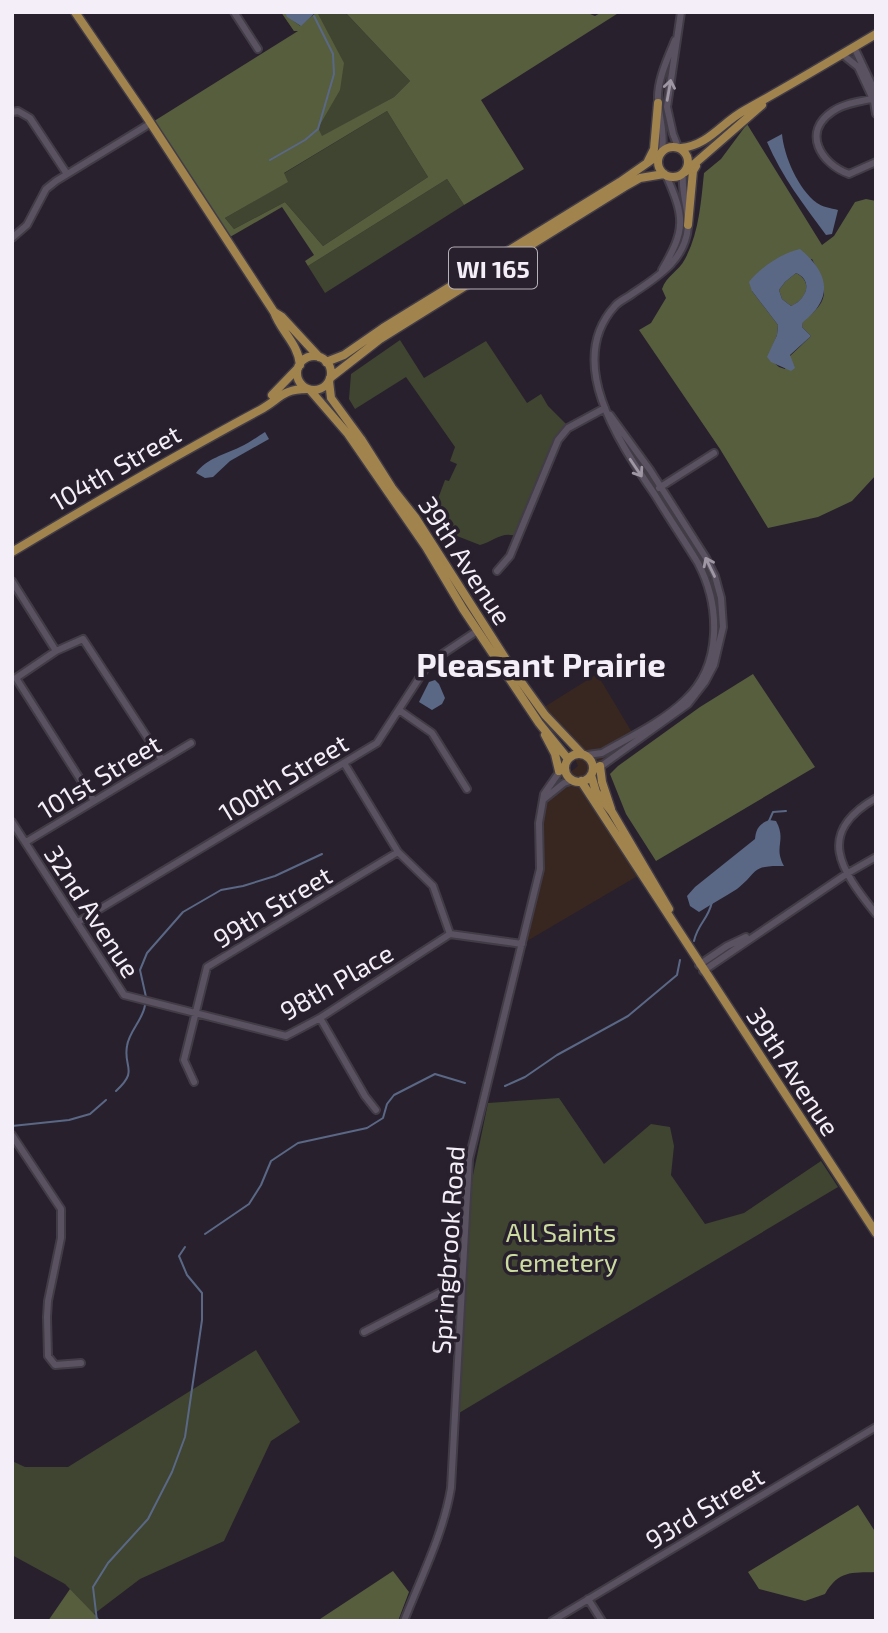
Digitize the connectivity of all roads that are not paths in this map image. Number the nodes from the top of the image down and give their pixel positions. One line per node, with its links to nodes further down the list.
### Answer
1 (75, 12): 14 (main road)
2 (234, 12): 7 (street)
3 (681, 12): 4 (street)
4 (679, 32): 11 (street); 15 (street, one-way to 4)
5 (876, 34): 6 (main road, WI 165)
6 (854, 47): 8 (main road, WI 165); 9 (street)
7 (258, 49)
8 (842, 54): 9 (street); 10 (main road, WI 165)
9 (874, 98): 13 (street); 18 (street)
10 (768, 99): 15 (main road, WI 165); 19 (main road, WI 165)
11 (658, 103): 16 (street); 17 (main road)
12 (15, 112): 21 (street)
13 (876, 114)
14 (150, 122): 21 (street); 26 (main road)
15 (680, 147): 16 (main road, WI 165); 20 (main road)
16 (661, 152): 17 (main road, WI 165); 22 (main road)
17 (648, 162): 27 (main road, WI 165)
18 (876, 162)
19 (698, 163): 20 (main road, WI 165); 23 (main road)
20 (684, 173): 22 (main road, WI 165); 23 (street)
21 (67, 174): 24 (street)
22 (665, 174): 25 (street); 29 (main road, WI 165)
23 (688, 225): 25 (street)
24 (12, 238)
25 (660, 275): 31 (street)
26 (274, 312): 27 (main road); 28 (main road)
27 (325, 361): 28 (main road, WI 165); 29 (main road)
28 (299, 366): 30 (main road); 32 (main road, 104th Street / WI 165)
29 (329, 380): 30 (main road, WI 165); 33 (main road, 39th Avenue)
30 (309, 389): 32 (main road, 104th Street / WI 165); 33 (main road, 39th Avenue)
31 (605, 408): 35 (street); 36 (street, one-way to 36); 38 (street)
32 (239, 420): 37 (main road, 104th Street / WI 165)
33 (358, 442): 40 (main road, 39th Avenue); 45 (main road, 39th Avenue)
34 (714, 453): 35 (street)
35 (661, 487): 36 (street); 49 (street, one-way to 35)
36 (653, 492): 45 (street)
37 (12, 552)
38 (497, 571)
39 (12, 581): 41 (street)
40 (477, 631): 42 (street, 100th Street); 43 (main road, 39th Avenue)
41 (56, 651): 46 (street); 56 (street)
42 (399, 710): 48 (street, 100th Street); 53 (street)
43 (539, 723): 47 (main road, 39th Avenue); 50 (main road)
44 (191, 743): 46 (street, 101st Street)
45 (584, 755): 47 (main road); 51 (main road)
46 (162, 760): 56 (street, 101st Street)
47 (567, 760): 50 (street, Springbrook Road); 52 (main road)
48 (344, 763): 60 (street); 64 (street, 100th Street)
49 (600, 766): 51 (street); 57 (main road)
50 (559, 771): 55 (street, Springbrook Road)
51 (592, 774): 52 (main road); 57 (main road, 39th Avenue)
52 (577, 781): 55 (street); 65 (main road, 39th Avenue)
53 (467, 789)
54 (876, 798): 62 (street)
55 (544, 799): 67 (street, Springbrook Road)
56 (94, 802): 59 (street, 101st Street)
57 (611, 812): 65 (main road, 39th Avenue)
58 (12, 822): 59 (street, 32nd Avenue)
59 (26, 842): 64 (street, 32nd Avenue)
60 (398, 852): 66 (street); 69 (street, 99th Street)
61 (876, 857): 62 (street)
62 (848, 873): 63 (street); 68 (street)
63 (876, 914)
64 (78, 922): 69 (street, 32nd Avenue)
65 (677, 931): 68 (main road, 39th Avenue)
66 (450, 934): 67 (street); 70 (street, 98th Place)
67 (522, 944): 75 (street, Springbrook Road)
68 (701, 968): 74 (main road, 39th Avenue)
69 (195, 1014): 70 (street, 98th Place); 71 (street, 99th Street)
70 (320, 1018): 72 (street)
71 (194, 1082)
72 (376, 1110)
73 (12, 1135): 77 (street)
74 (876, 1233)
75 (462, 1289): 76 (street); 80 (street, Springbrook Road)
76 (364, 1332)
77 (81, 1363)
78 (876, 1427): 79 (street, 93rd Street)
79 (588, 1599): 81 (street, 93rd Street); 82 (street)
80 (404, 1621)
81 (552, 1621)
82 (602, 1621)

